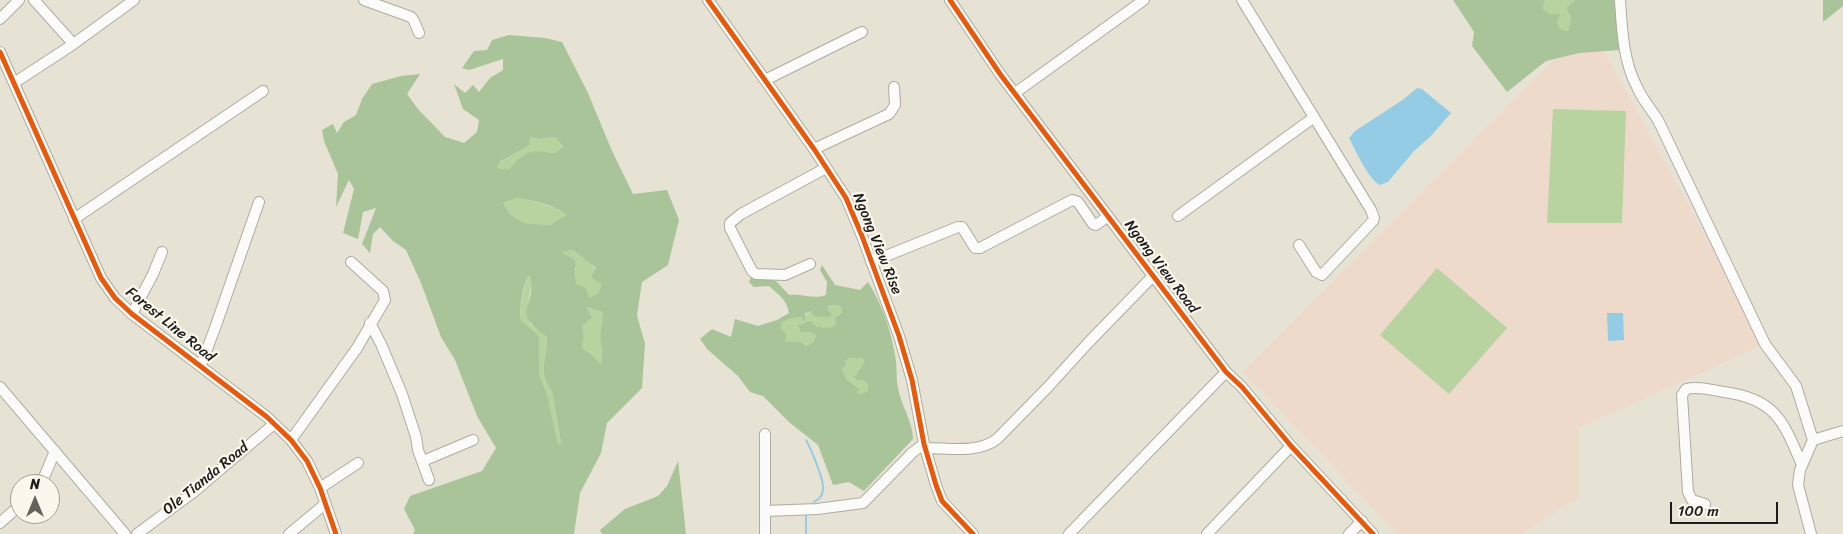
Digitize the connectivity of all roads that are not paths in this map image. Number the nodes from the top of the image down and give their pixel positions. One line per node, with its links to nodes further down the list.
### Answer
1 (19, 0): 10 (street)
2 (34, 0): 13 (street)
3 (134, 0): 16 (street)
4 (364, 0): 12 (street)
5 (708, 0): 15 (street, Ngong View Rise)
6 (950, 0): 19 (street, Ngong View Road)
7 (1144, 0): 19 (street)
8 (1242, 0): 20 (street)
9 (1620, 0): 43 (street)
10 (0, 19)
11 (862, 32): 15 (street)
12 (419, 33)
13 (69, 39)
14 (0, 52): 16 (street, Forest Line Road)
15 (765, 80): 21 (street, Ngong View Rise)
16 (14, 83): 26 (street, Forest Line Road)
17 (894, 87): 21 (street)
18 (263, 90): 26 (street)
19 (1015, 93): 25 (street, Ngong View Road)
20 (1313, 118): 24 (street); 27 (street)
21 (814, 149): 22 (street, Ngong View Rise)
22 (826, 168): 30 (street, Ngong View Rise); 31 (street)
23 (259, 202): 35 (street)
24 (1178, 216)
25 (1107, 217): 30 (street); 32 (street, Ngong View Road)
26 (74, 219): 33 (street, Forest Line Road)
27 (1299, 245)
28 (162, 252): 33 (street)
29 (351, 262): 34 (street)
30 (871, 262): 44 (street, Ngong View Rise)
31 (810, 264)
32 (1152, 276): 36 (street, Ngong View Road); 44 (street)
33 (132, 314): 35 (street, Forest Line Road)
34 (370, 323): 41 (street); 47 (street)
35 (200, 365): 38 (street, Forest Line Road)
36 (1226, 372): 45 (street, Ngong View Road); 65 (street)
37 (0, 387): 46 (street)
38 (274, 424): 41 (street, Forest Line Road); 60 (street, Ole Tianda Road)
39 (1843, 430): 43 (street)
40 (765, 434): 55 (street)
41 (291, 440): 52 (street, Forest Line Road)
42 (474, 440): 47 (street)
43 (1813, 440): 49 (street)
44 (925, 446): 55 (street); 64 (street, Ngong View Rise)
45 (1291, 446): 57 (street, Ngong View Road); 66 (street)
46 (55, 451): 50 (street); 59 (street)
47 (423, 461): 51 (street)
48 (358, 462): 52 (street)
49 (1802, 465): 54 (street); 69 (street)
50 (45, 474)
51 (429, 480)
52 (320, 488): 53 (street, Forest Line Road)
53 (325, 504): 61 (street); 62 (street, Forest Line Road)
54 (1705, 504)
55 (765, 512): 63 (street)
56 (10, 514): 58 (street)
57 (1362, 521): 67 (street); 68 (street, Ngong View Road)
58 (0, 523)
59 (125, 534)
60 (136, 534)
61 (289, 534)
62 (336, 534)
63 (765, 534)
64 (973, 534)
65 (1069, 534)
66 (1207, 534)
67 (1349, 534)
68 (1373, 534)
69 (1811, 534)

